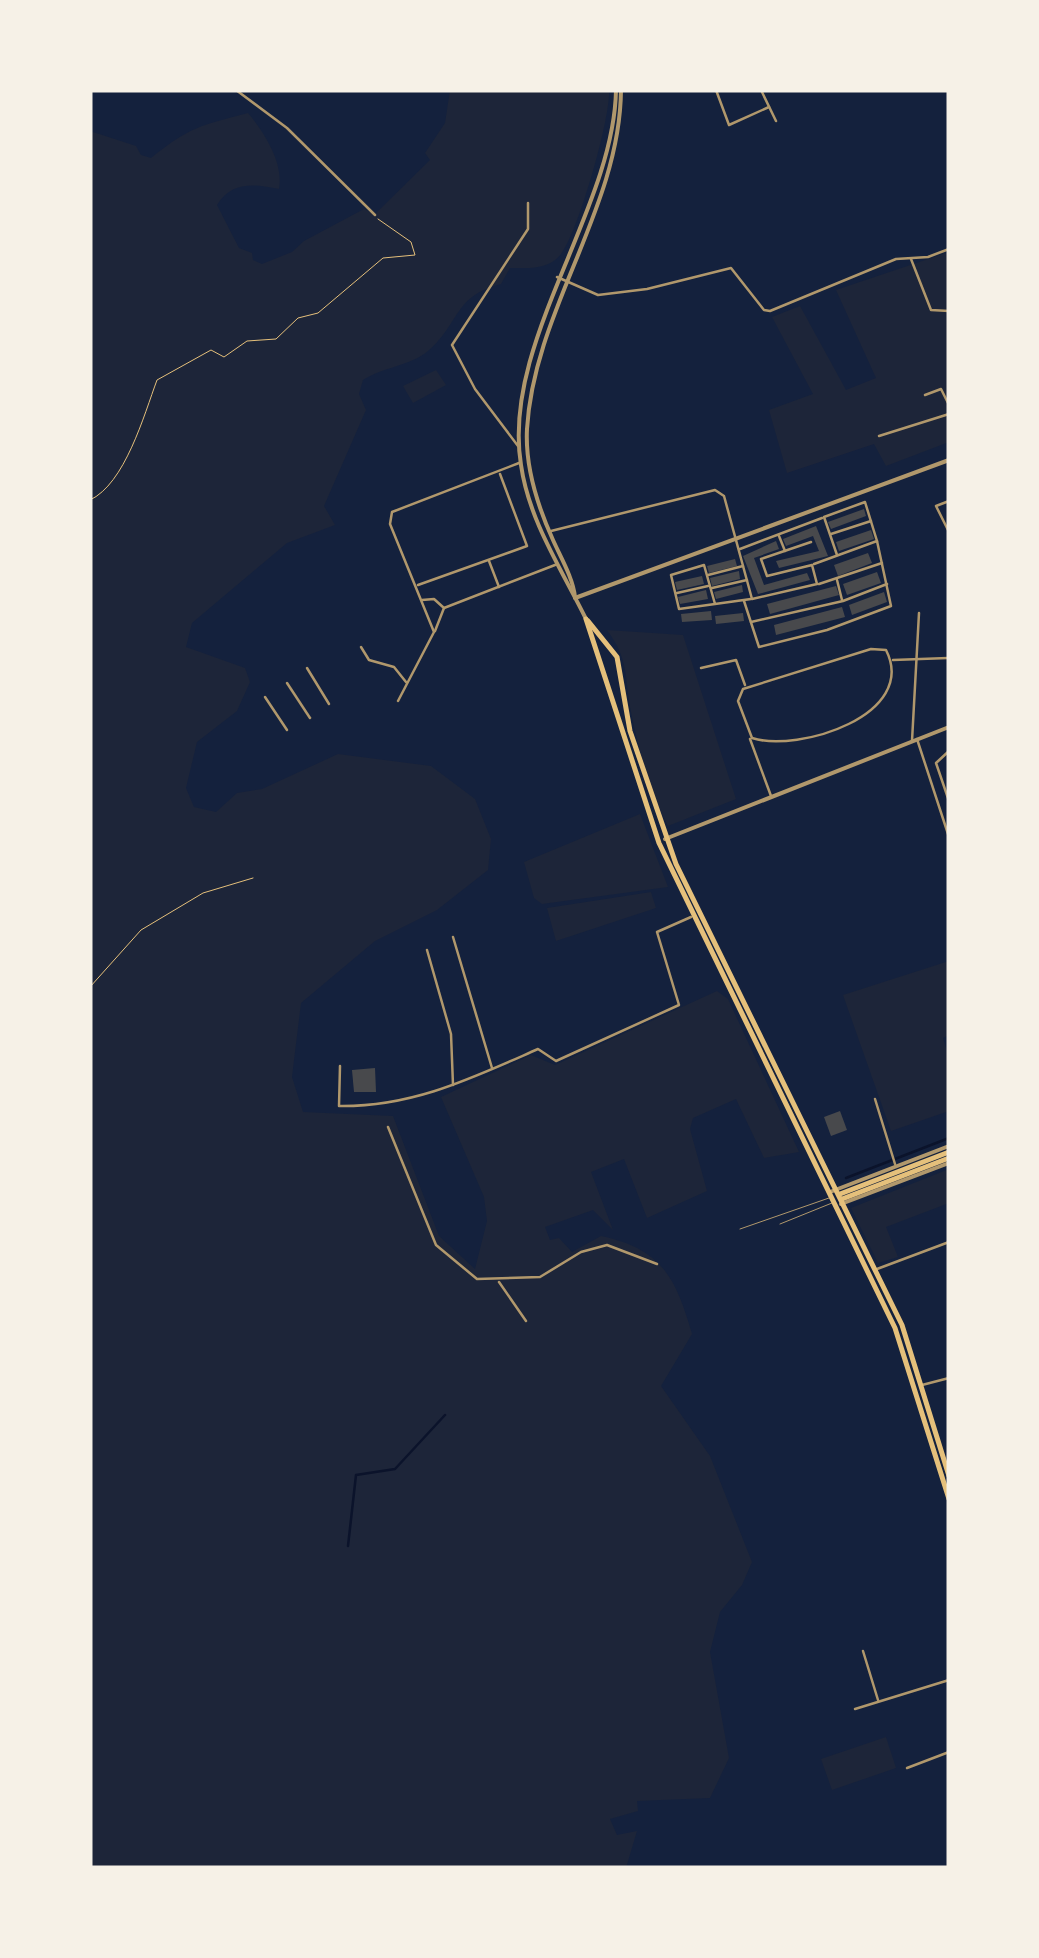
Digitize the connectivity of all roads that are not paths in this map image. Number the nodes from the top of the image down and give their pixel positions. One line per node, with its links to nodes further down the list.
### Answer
1 (236, 90): 6 (street)
2 (247, 90): 6 (street)
3 (619, 90): 13 (street); 14 (street)
4 (718, 90): 7 (street)
5 (761, 90): 7 (street)
6 (242, 94): 10 (street)
7 (769, 107): 8 (street)
8 (776, 121)
9 (528, 204): 20 (street)
10 (375, 215)
11 (949, 249): 12 (street)
12 (911, 258): 14 (street); 15 (street)
13 (558, 278): 14 (street); 20 (street)
14 (565, 280): 27 (street)
15 (949, 311)
16 (925, 395): 17 (street)
17 (949, 406)
18 (949, 414): 19 (street)
19 (879, 436)
20 (519, 446): 22 (street)
21 (949, 460): 31 (street)
22 (520, 462): 23 (street); 40 (street)
23 (499, 473): 37 (street); 47 (street)
24 (949, 502): 28 (street)
25 (824, 517): 26 (street); 29 (street); 30 (street)
26 (871, 521): 30 (street); 33 (street)
27 (549, 532): 31 (street); 51 (street)
28 (949, 532)
29 (778, 534): 34 (street); 35 (street)
30 (830, 535): 36 (street)
31 (734, 537): 34 (street); 51 (street)
32 (811, 542): 35 (street)
33 (877, 542): 36 (street); 38 (street)
34 (739, 549): 41 (street)
35 (785, 551): 39 (street)
36 (837, 556): 39 (street)
37 (488, 560): 47 (street); 48 (street)
38 (882, 563): 44 (street); 46 (street)
39 (812, 564): 45 (street)
40 (557, 565): 48 (street); 51 (street)
41 (743, 566): 42 (street); 43 (street)
42 (707, 575): 49 (street); 50 (street)
43 (747, 580): 49 (street); 52 (street)
44 (838, 580): 45 (street); 55 (street)
45 (818, 584): 52 (street)
46 (886, 584): 55 (street); 60 (street)
47 (416, 586): 53 (street)
48 (499, 587): 57 (street)
49 (710, 587): 50 (street); 56 (street)
50 (675, 594): 56 (street)
51 (575, 598): 59 (street)
52 (752, 599): 54 (street)
53 (421, 600): 57 (street); 61 (street)
54 (744, 600): 56 (street); 60 (street)
55 (842, 601): 60 (street)
56 (715, 604)
57 (444, 608): 61 (street)
58 (919, 613): 64 (street)
59 (586, 619): 85 (main road); 86 (main road)
60 (750, 623)
61 (434, 632): 69 (street)
62 (361, 647): 69 (street)
63 (949, 657): 64 (street)
64 (918, 659): 65 (street); 78 (street)
65 (891, 660): 70 (street); 77 (street)
66 (306, 668): 73 (street)
67 (700, 668): 70 (street)
68 (287, 683): 74 (street)
69 (407, 683): 72 (street)
70 (746, 687): 77 (street)
71 (265, 697): 76 (street)
72 (398, 701)
73 (329, 704)
74 (310, 718)
75 (949, 727): 78 (street)
76 (287, 730)
77 (748, 732): 82 (street)
78 (914, 740): 82 (street); 84 (street)
79 (949, 751): 81 (street)
80 (949, 774): 81 (street)
81 (941, 777): 83 (street)
82 (771, 796): 85 (street)
83 (949, 800)
84 (949, 836)
85 (665, 839): 96 (main road)
86 (693, 916): 90 (street); 96 (main road)
87 (453, 938): 90 (street)
88 (427, 950): 91 (street)
89 (340, 1066): 91 (street)
90 (492, 1070): 91 (street)
91 (453, 1087)
92 (874, 1099): 95 (street)
93 (388, 1127): 102 (street)
94 (949, 1154): 95 (main road); 96 (main road)
95 (897, 1169): 96 (main road)
96 (836, 1198): 97 (lane); 98 (lane); 101 (main road); 105 (main road)
97 (780, 1224)
98 (740, 1229)
99 (949, 1242): 101 (street)
100 (657, 1264): 102 (street)
101 (875, 1269): 105 (main road)
102 (498, 1280): 103 (street)
103 (526, 1321)
104 (949, 1378): 105 (street)
105 (919, 1386): 106 (main road); 108 (main road)
106 (947, 1458): 107 (main road)
107 (949, 1476)
108 (949, 1499)
109 (863, 1651): 111 (street)
110 (949, 1680): 111 (street)
111 (879, 1702): 112 (street)
112 (855, 1709)
113 (949, 1752): 114 (street)
114 (906, 1768)

